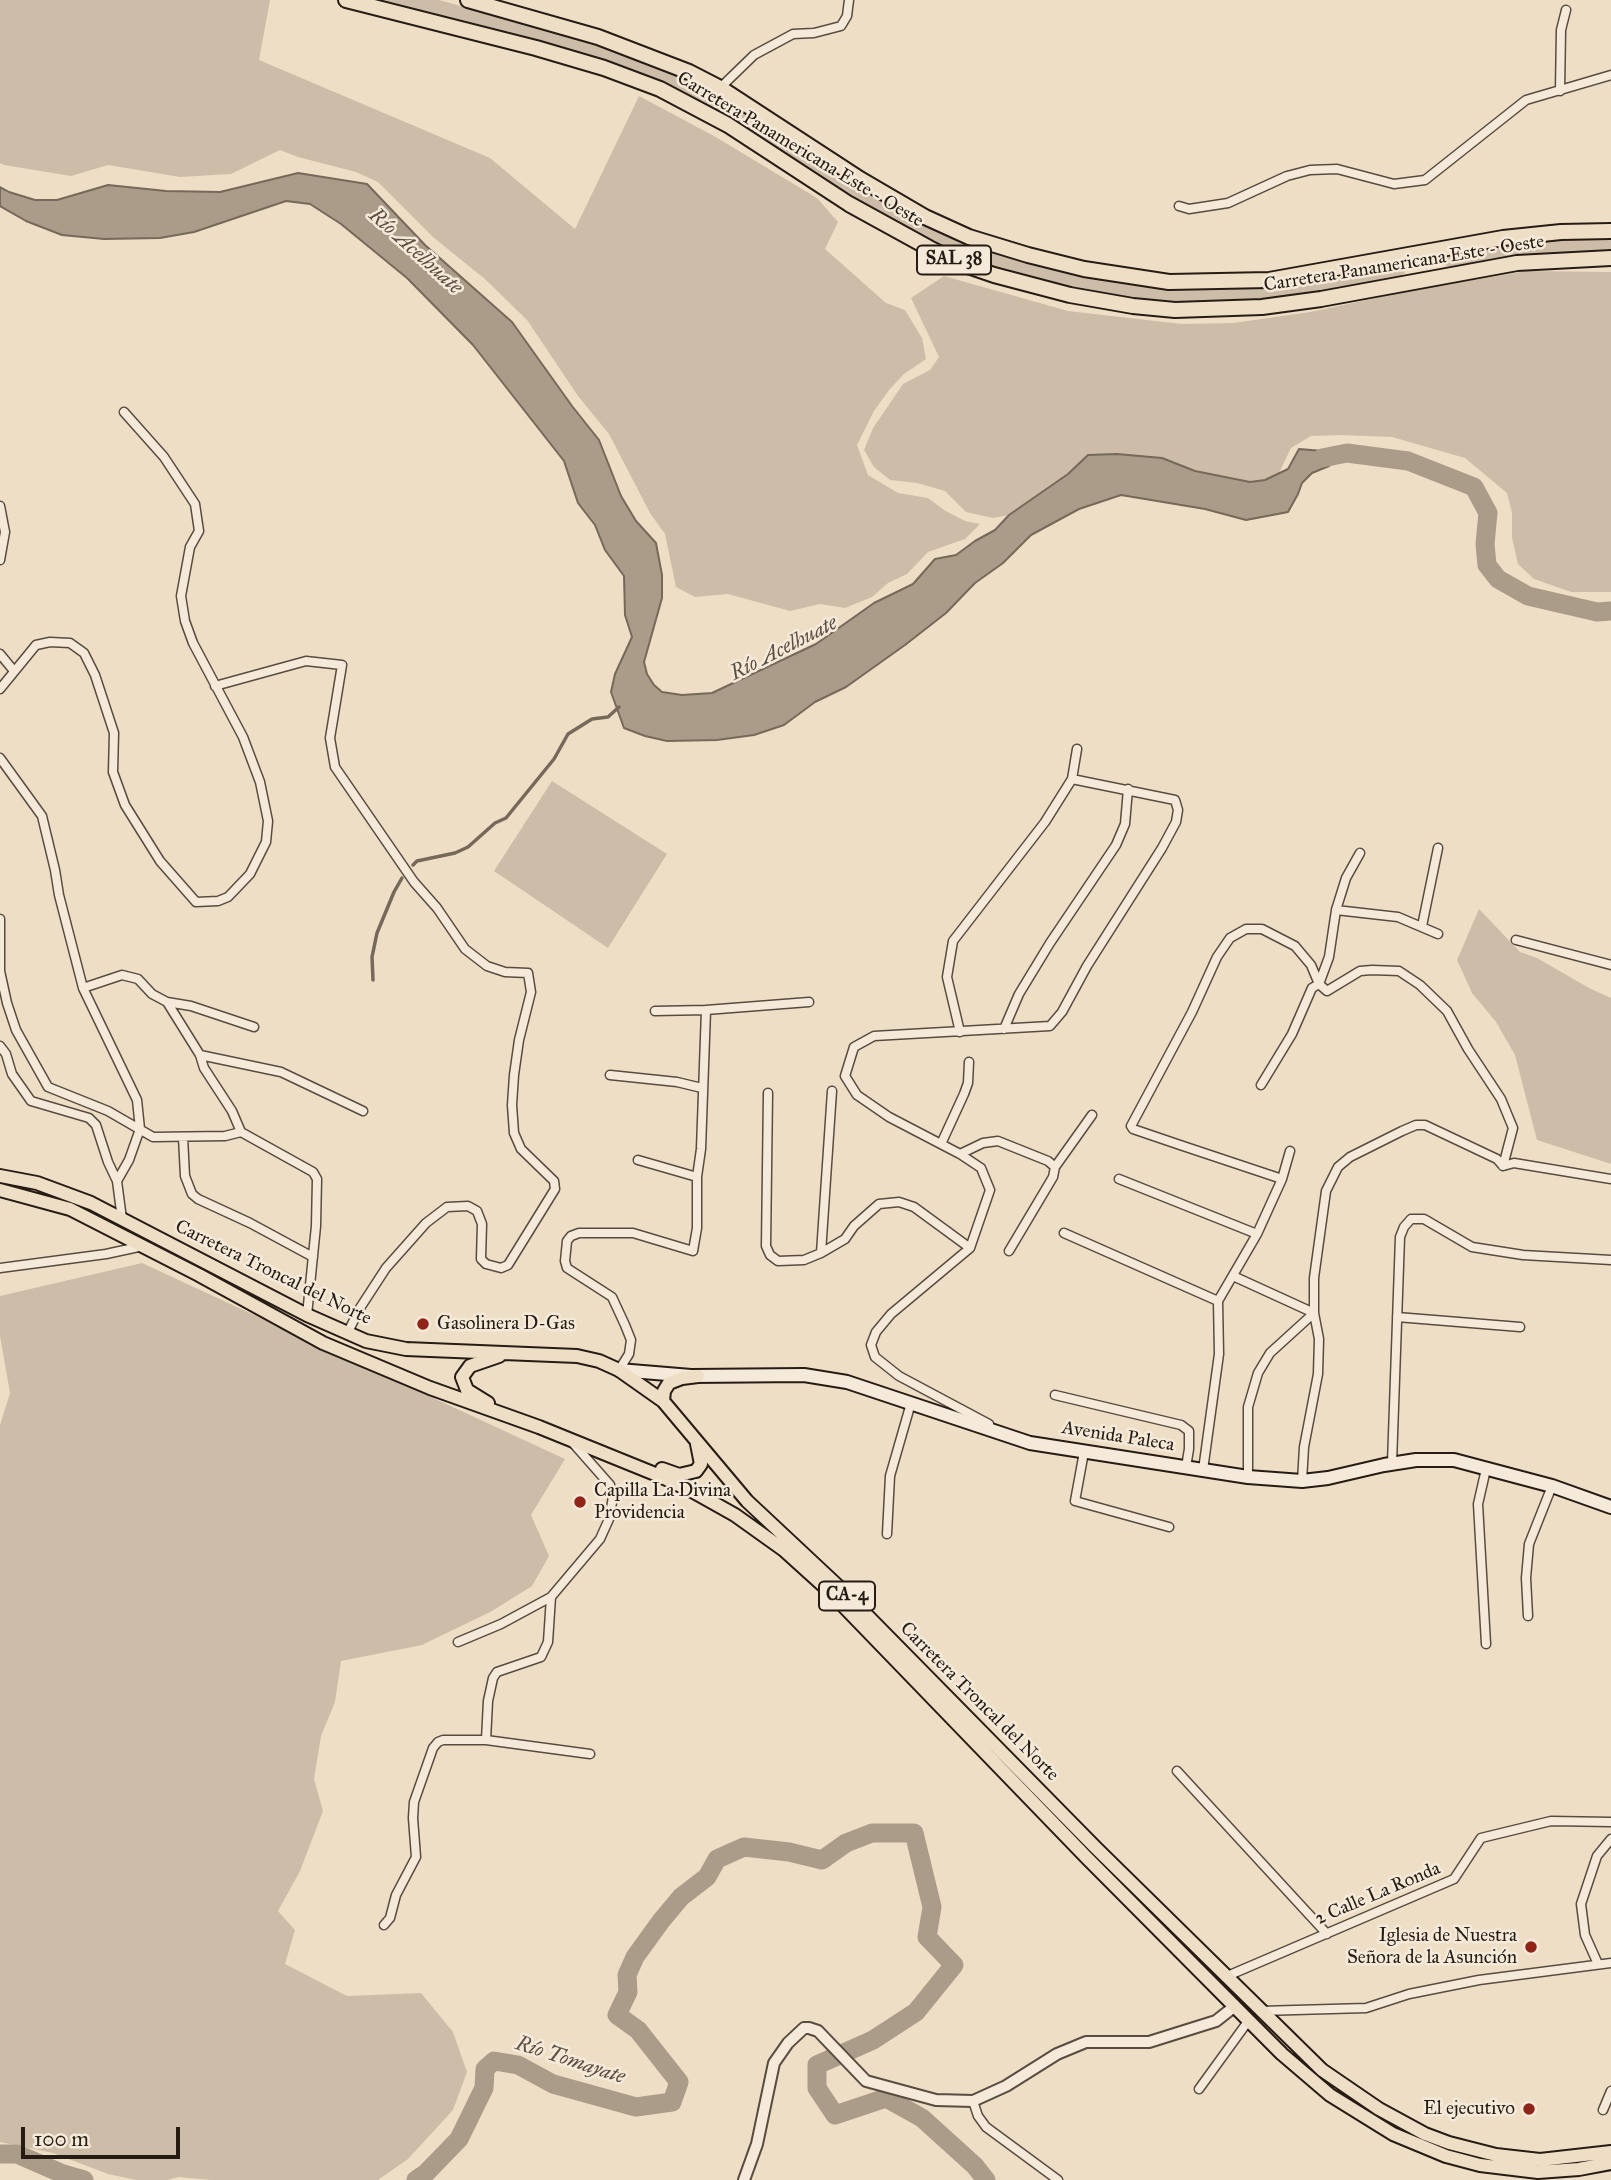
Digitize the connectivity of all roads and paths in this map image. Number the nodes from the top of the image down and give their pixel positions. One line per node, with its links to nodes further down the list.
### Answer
1 (346, 0): 14 (highway, Carretera Panamericana Este - Oeste / SAL 38)
2 (468, 0): 6 (highway, Carretera Panamericana Este - Oeste / SAL 38)
3 (849, 0): 6 (street)
4 (1566, 10): 7 (street)
5 (1611, 75): 7 (street)
6 (720, 88): 11 (highway, Carretera Panamericana Este - Oeste / SAL 38)
7 (1560, 91): 8 (street)
8 (1179, 206)
9 (1611, 231): 10 (highway, Carretera Panamericana Este - Oeste / SAL 38)
10 (1440, 249): 11 (highway, Carretera Panamericana Este - Oeste / SAL 38); 13 (highway)
11 (1398, 257): 14 (highway)
12 (1611, 258): 13 (highway, Carretera Panamericana Este - Oeste / SAL 38)
13 (1447, 274): 14 (highway, Carretera Panamericana Este - Oeste / SAL 38)
14 (1403, 283)
15 (124, 412): 20 (street)
16 (0, 506): 17 (street)
17 (0, 560)
18 (0, 654): 19 (street)
19 (14, 671): 20 (street); 21 (street)
20 (215, 686): 85 (street)
21 (0, 689)
22 (1077, 749): 24 (street)
23 (0, 758): 35 (street)
24 (1072, 779): 25 (street); 42 (street)
25 (1128, 789): 41 (street); 41 (street)
26 (1438, 848): 30 (street)
27 (1360, 853): 28 (street)
28 (1336, 910): 30 (street); 34 (street)
29 (0, 919): 53 (street)
30 (1422, 926): 31 (street)
31 (1438, 934)
32 (1516, 940): 33 (street)
33 (1611, 965)
34 (1319, 984): 47 (street); 60 (street); 65 (street)
35 (83, 988): 36 (street); 53 (street)
36 (167, 1002): 40 (street); 44 (street)
37 (809, 1002): 38 (street)
38 (706, 1010): 39 (street); 48 (street)
39 (655, 1011)
40 (254, 1027)
41 (1004, 1029): 42 (street)
42 (960, 1032): 56 (street)
43 (0, 1046): 67 (street)
44 (200, 1055): 51 (street); 54 (street)
45 (969, 1062): 56 (street)
46 (610, 1075): 48 (street)
47 (1261, 1085)
48 (702, 1088): 63 (street)
49 (832, 1091): 75 (street)
50 (768, 1093): 75 (street)
51 (363, 1111)
52 (1093, 1115): 61 (street)
53 (140, 1129): 55 (street); 67 (street)
54 (241, 1132): 55 (street); 76 (street)
55 (183, 1137): 76 (street)
56 (941, 1144): 58 (street)
57 (1290, 1151): 65 (street)
58 (960, 1154): 61 (street); 73 (street)
59 (638, 1160): 63 (street)
60 (1503, 1166): 66 (street); 81 (street)
61 (1055, 1167): 74 (street)
62 (0, 1176): 69 (main road, Carretera Troncal del Norte / CA-4)
63 (697, 1177): 87 (street)
64 (1119, 1179): 71 (street)
65 (1282, 1179): 71 (street)
66 (1611, 1179)
67 (117, 1181): 69 (street)
68 (0, 1190): 72 (main road, Carretera Troncal del Norte / CA-4)
69 (122, 1219): 82 (main road, Carretera Troncal del Norte / CA-4)
70 (1064, 1233): 80 (street)
71 (1257, 1234): 79 (street)
72 (143, 1246): 78 (street); 92 (main road, Carretera Troncal del Norte / CA-4)
73 (970, 1248): 75 (street); 96 (street)
74 (1009, 1251)
75 (821, 1253)
76 (313, 1257): 82 (street)
77 (1611, 1260): 83 (street)
78 (0, 1268)
79 (1233, 1276): 80 (street); 81 (street)
80 (1218, 1301): 101 (street)
81 (1314, 1313): 102 (street); 103 (street)
82 (307, 1315): 85 (main road, Carretera Troncal del Norte / CA-4)
83 (1396, 1317): 84 (street); 98 (street)
84 (1520, 1327)
85 (348, 1332): 86 (main road, Carretera Troncal del Norte / CA-4)
86 (509, 1353): 87 (main road, Carretera Troncal del Norte / CA-4); 92 (main road)
87 (619, 1370): 88 (main road, Avenida Paleca); 90 (main road, Carretera Troncal del Norte / CA-4)
88 (698, 1376): 90 (main road); 91 (main road, Avenida Paleca)
89 (1055, 1395): 99 (street)
90 (663, 1401): 94 (main road, Carretera Troncal del Norte / CA-4)
91 (911, 1403): 96 (main road, Avenida Paleca); 107 (street)
92 (513, 1419): 93 (main road, Carretera Troncal del Norte / CA-4)
93 (539, 1427): 94 (main road); 95 (main road, Carretera Troncal del Norte / CA-4)
94 (696, 1440): 121 (main road, Carretera Troncal del Norte / CA-4)
95 (572, 1441): 108 (street); 122 (main road, Carretera Troncal del Norte / CA-4)
96 (1030, 1443): 97 (main road, Avenida Paleca)
97 (1084, 1452): 99 (main road, Avenida Paleca); 106 (street)
98 (1392, 1463): 100 (main road, Avenida Paleca); 103 (main road, Avenida Paleca)
99 (1186, 1467): 101 (main road, Avenida Paleca)
100 (1486, 1469): 104 (main road, Avenida Paleca); 111 (street)
101 (1203, 1470): 102 (main road, Avenida Paleca)
102 (1248, 1477): 103 (main road, Avenida Paleca)
103 (1303, 1481)
104 (1552, 1486): 105 (main road, Avenida Paleca); 109 (street)
105 (1611, 1507)
106 (1169, 1527)
107 (887, 1534)
108 (551, 1597): 110 (street); 112 (street)
109 (1528, 1616)
110 (458, 1642)
111 (1486, 1644)
112 (485, 1740): 113 (street); 117 (street)
113 (590, 1754)
114 (1177, 1771): 118 (street)
115 (1611, 1822): 118 (street, 2 Calle La Ronda)
116 (1611, 1839): 120 (street)
117 (384, 1925)
118 (1327, 1934): 121 (street, 2 Calle La Ronda)
119 (1611, 1963): 120 (street)
120 (1598, 1964): 123 (street)
121 (1225, 1977): 123 (main road, Carretera Troncal del Norte / CA-4)
122 (1235, 2006): 124 (main road, Carretera Troncal del Norte / CA-4); 127 (street)
123 (1260, 2011): 129 (main road, Carretera Troncal del Norte / CA-4)
124 (1249, 2020): 125 (street); 130 (main road, Carretera Troncal del Norte / CA-4)
125 (1199, 2089)
126 (1611, 2091): 128 (street)
127 (973, 2101): 131 (street); 132 (street)
128 (1603, 2110)
129 (1611, 2152)
130 (1611, 2163)
131 (744, 2180)
132 (1058, 2180)

